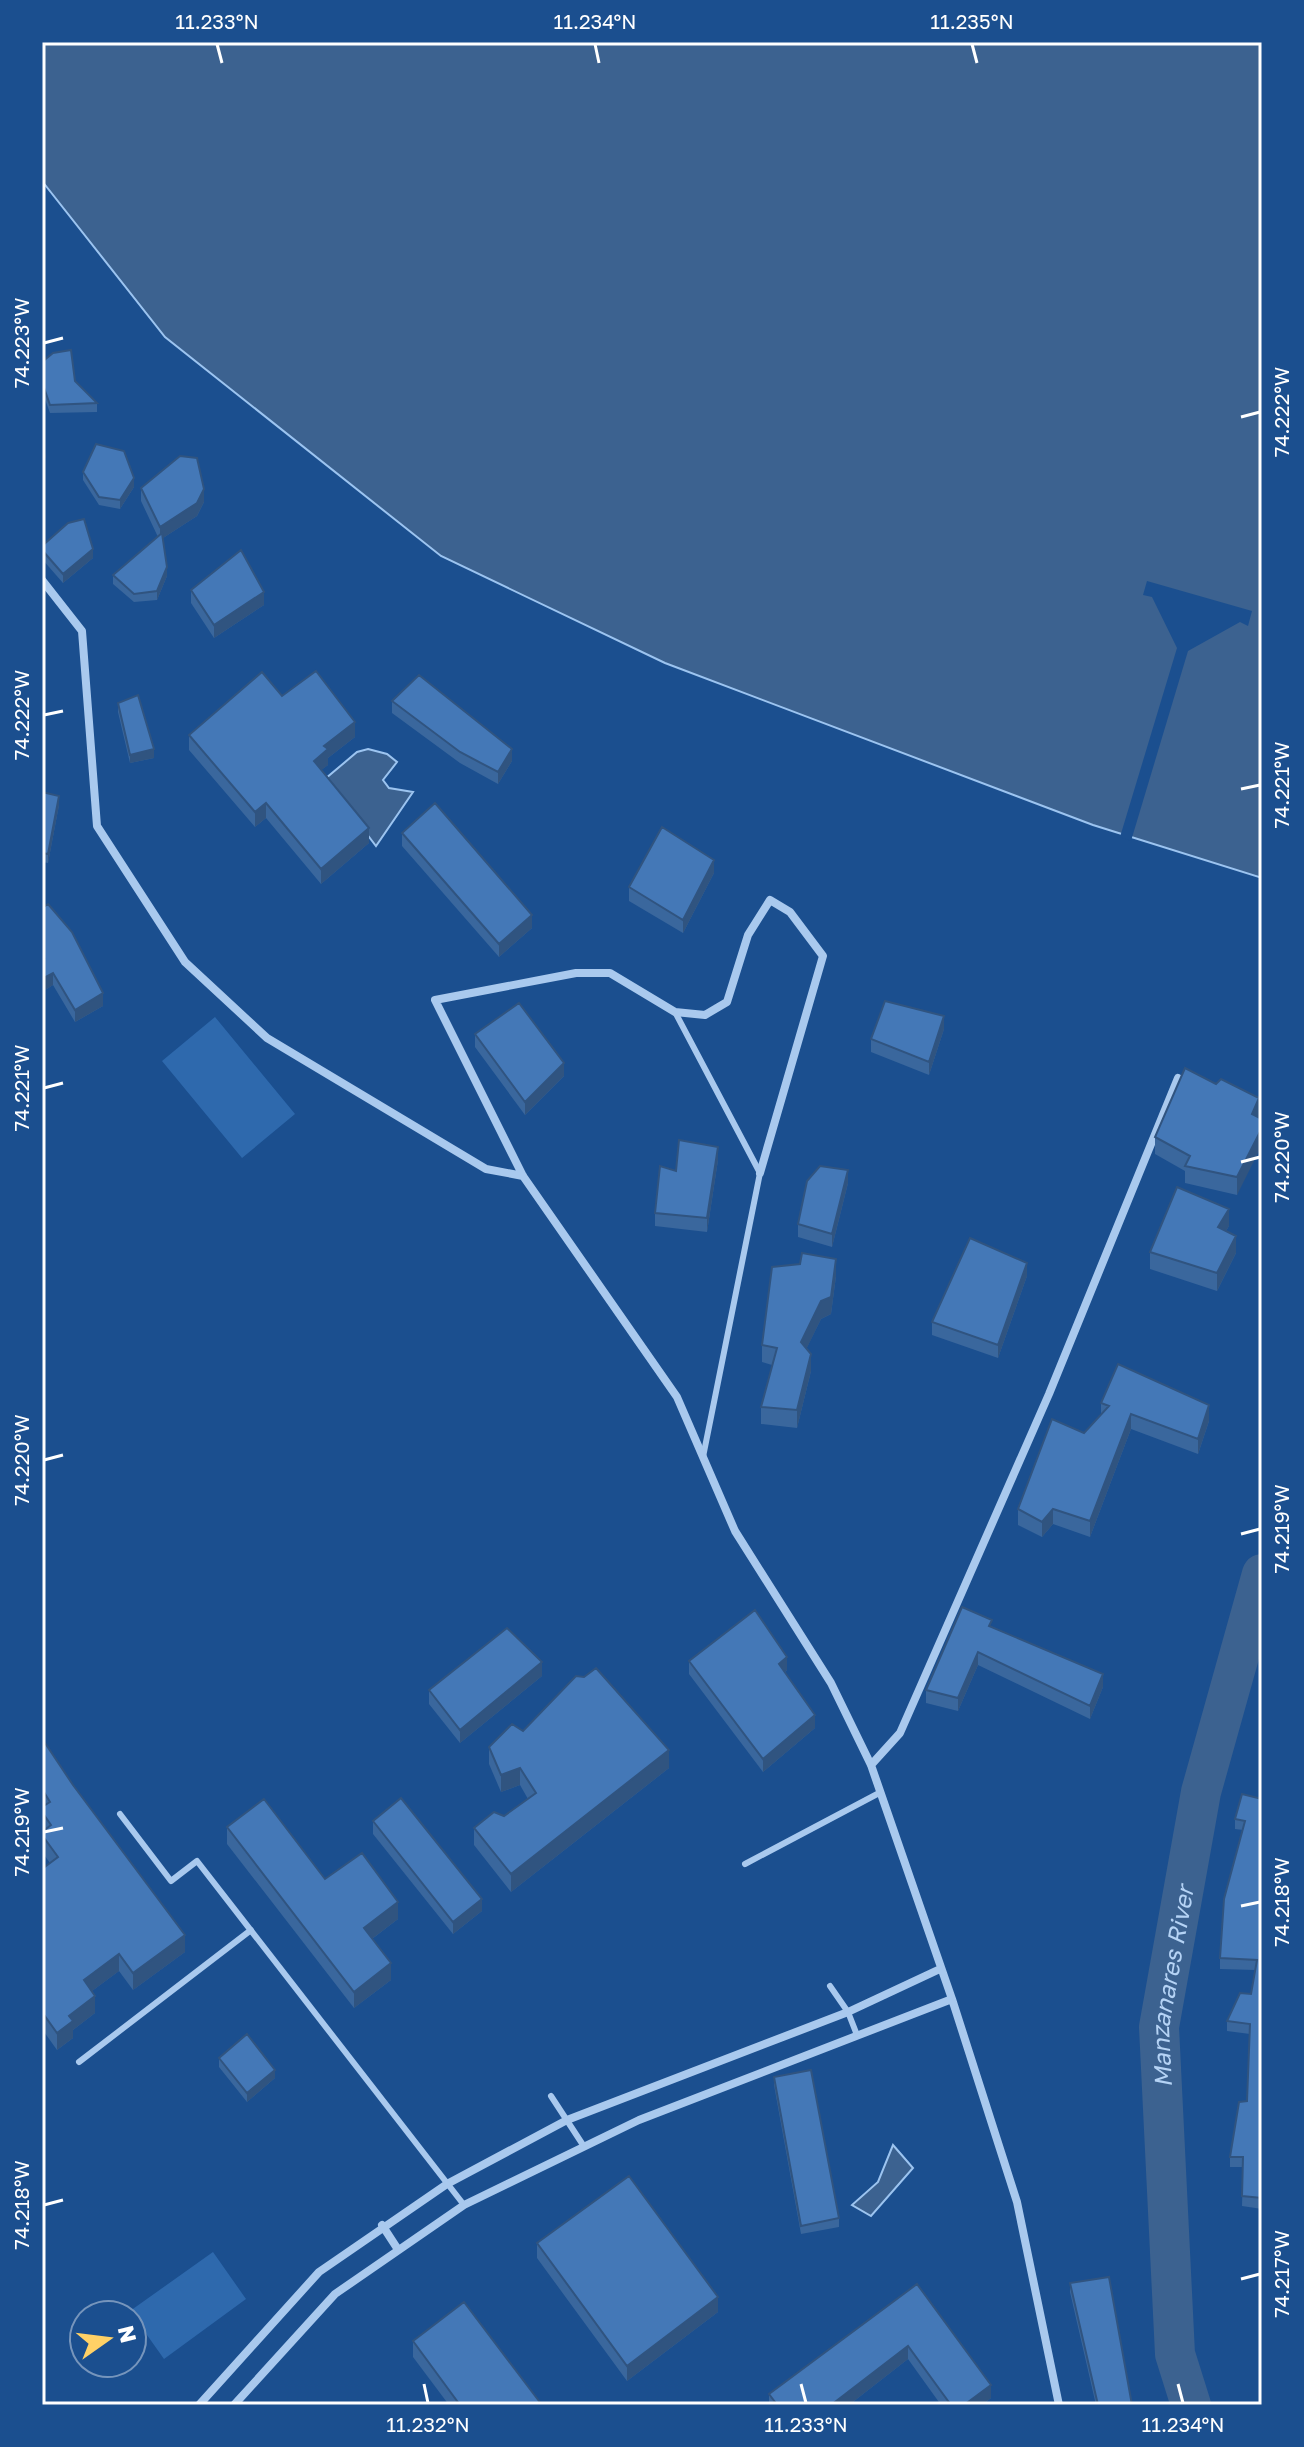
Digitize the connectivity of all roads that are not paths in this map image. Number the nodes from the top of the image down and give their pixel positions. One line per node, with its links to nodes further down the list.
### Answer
1 (42, 580): 5 (street)
2 (675, 1012): 4 (lane); 4 (street); 5 (street)
3 (1178, 1078): 7 (street)
4 (760, 1173): 6 (lane)
5 (523, 1176): 6 (street)
6 (703, 1458): 7 (street)
7 (871, 1765): 8 (street)
8 (881, 1792): 10 (lane); 12 (street)
9 (120, 1814): 11 (lane)
10 (745, 1864)
11 (251, 1930): 17 (lane); 21 (lane)
12 (940, 1969): 14 (street); 15 (street)
13 (830, 1986): 15 (lane)
14 (952, 1999): 16 (street); 27 (street)
15 (848, 2012): 16 (lane); 19 (street)
16 (857, 2035): 20 (street)
17 (79, 2062)
18 (551, 2096): 19 (lane)
19 (567, 2120): 20 (lane); 21 (street)
20 (583, 2145): 22 (street)
21 (447, 2184): 22 (lane); 23 (street)
22 (464, 2205): 24 (street)
23 (382, 2225): 24 (street); 25 (street)
24 (397, 2248): 26 (street)
25 (199, 2405)
26 (234, 2405)
27 (1059, 2405)

